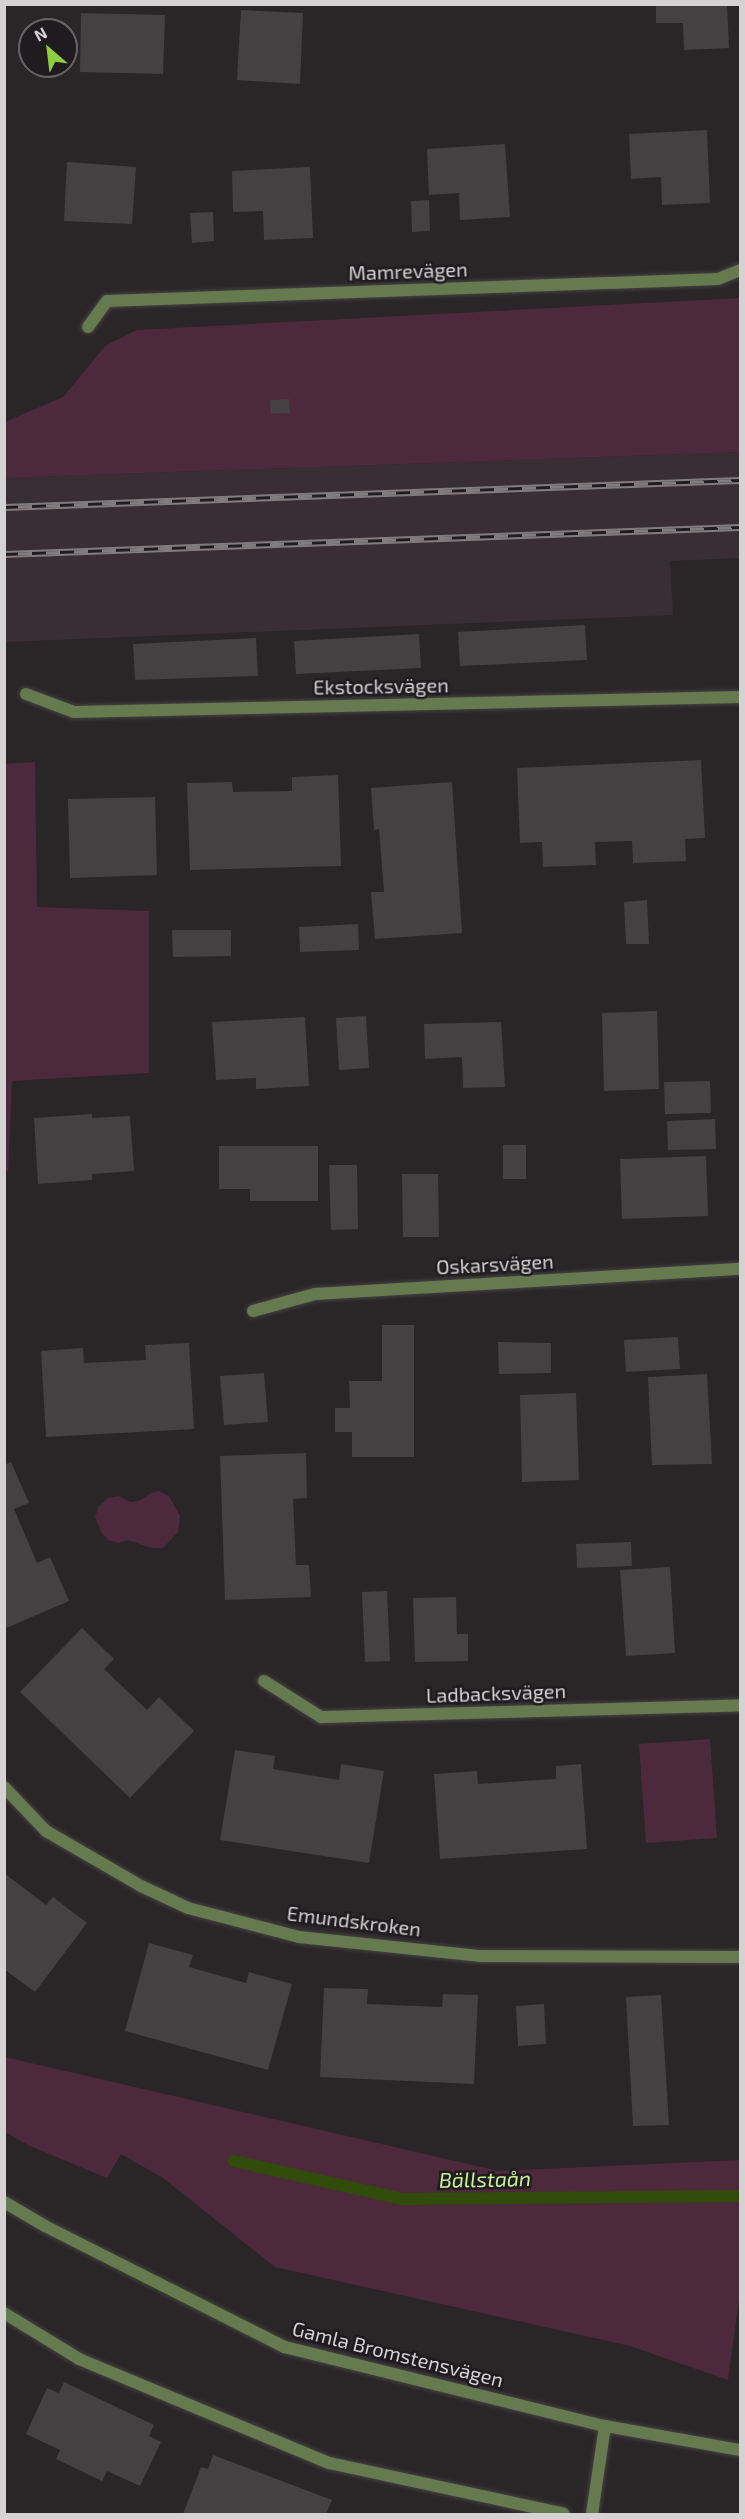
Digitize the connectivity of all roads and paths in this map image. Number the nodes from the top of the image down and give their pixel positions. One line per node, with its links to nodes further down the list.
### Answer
1 (741, 270): 2 (street, Mamrevägen)
2 (88, 327)
3 (26, 694): 4 (street, Ekstocksvägen)
4 (741, 698)
5 (741, 1269): 6 (street, Oskarsvägen)
6 (254, 1311)
7 (264, 1681): 8 (street, Ladbacksvägen)
8 (741, 1705)
9 (4, 1787): 10 (street, Emundskroken)
10 (741, 1957)
11 (4, 2202): 13 (street, Gamla Bromstensvägen)
12 (4, 2313): 15 (street)
13 (605, 2426): 14 (street, Gamla Bromstensvägen); 16 (street)
14 (741, 2450)
15 (564, 2514)
16 (592, 2514)

